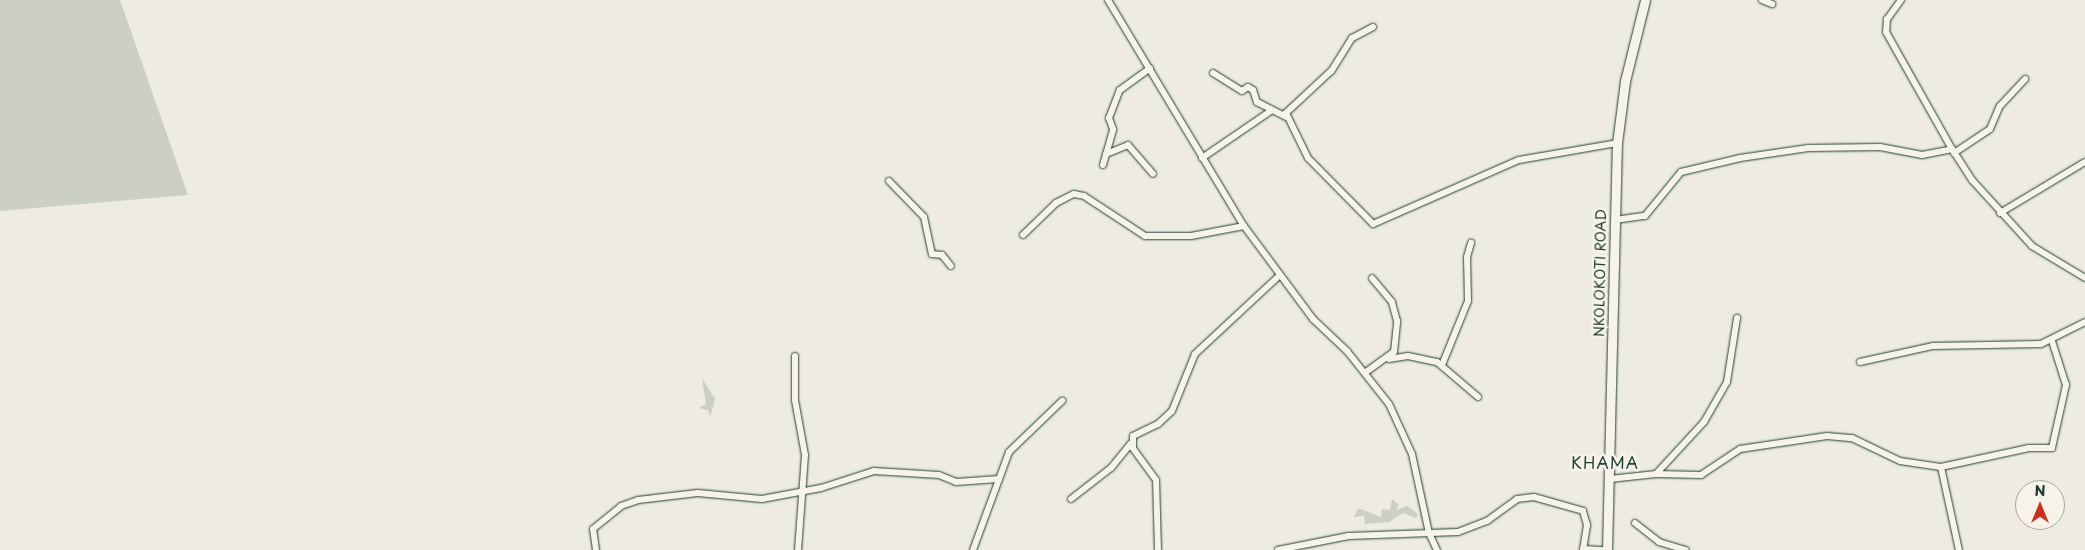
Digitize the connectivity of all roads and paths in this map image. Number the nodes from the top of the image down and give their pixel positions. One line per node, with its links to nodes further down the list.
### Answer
1 (1108, 0): 7 (street)
2 (1645, 0): 12 (main road, NKOLOKOTI ROAD)
3 (1762, 0): 5 (street)
4 (1901, 0): 13 (street)
5 (1772, 4)
6 (1372, 26): 11 (street)
7 (1150, 68): 14 (street); 15 (street)
8 (1213, 74): 10 (street)
9 (2025, 79): 13 (street)
10 (1272, 110): 11 (street); 15 (street)
11 (1286, 117): 12 (street)
12 (1617, 143): 21 (main road, NKOLOKOTI ROAD)
13 (1953, 151): 20 (street); 21 (street)
14 (1106, 154): 17 (street); 18 (street)
15 (1202, 158): 22 (street)
16 (2085, 162): 20 (street)
17 (1103, 165)
18 (1153, 174)
19 (889, 181): 25 (street)
20 (2000, 213): 28 (street)
21 (1615, 220): 42 (main road, NKOLOKOTI ROAD)
22 (1244, 226): 23 (street); 26 (street)
23 (1023, 235)
24 (1471, 243): 35 (street)
25 (951, 266)
26 (1280, 276): 36 (street); 39 (street)
27 (1372, 278): 33 (street)
28 (2085, 278)
29 (1738, 318): 41 (street)
30 (2085, 322): 31 (street)
31 (2052, 341): 34 (street); 40 (street)
32 (795, 356): 44 (street)
33 (1388, 359): 35 (street); 36 (street)
34 (1860, 362)
35 (1442, 365): 37 (street)
36 (1366, 372): 47 (street)
37 (1478, 397)
38 (1062, 401): 43 (street)
39 (1132, 443): 45 (street); 52 (street)
40 (1941, 467): 41 (street); 57 (street)
41 (1656, 474): 42 (street)
42 (1610, 479): 55 (main road, NKOLOKOTI ROAD)
43 (999, 480): 44 (street); 51 (street)
44 (802, 492): 49 (street); 50 (street)
45 (1071, 499)
46 (1635, 523): 56 (street)
47 (1428, 533): 48 (street); 53 (street); 54 (street)
48 (1583, 549): 55 (street)
49 (596, 550)
50 (798, 550)
51 (973, 550)
52 (1158, 550)
53 (1278, 550)
54 (1437, 550)
55 (1606, 550)
56 (1686, 550)
57 (1959, 550)

